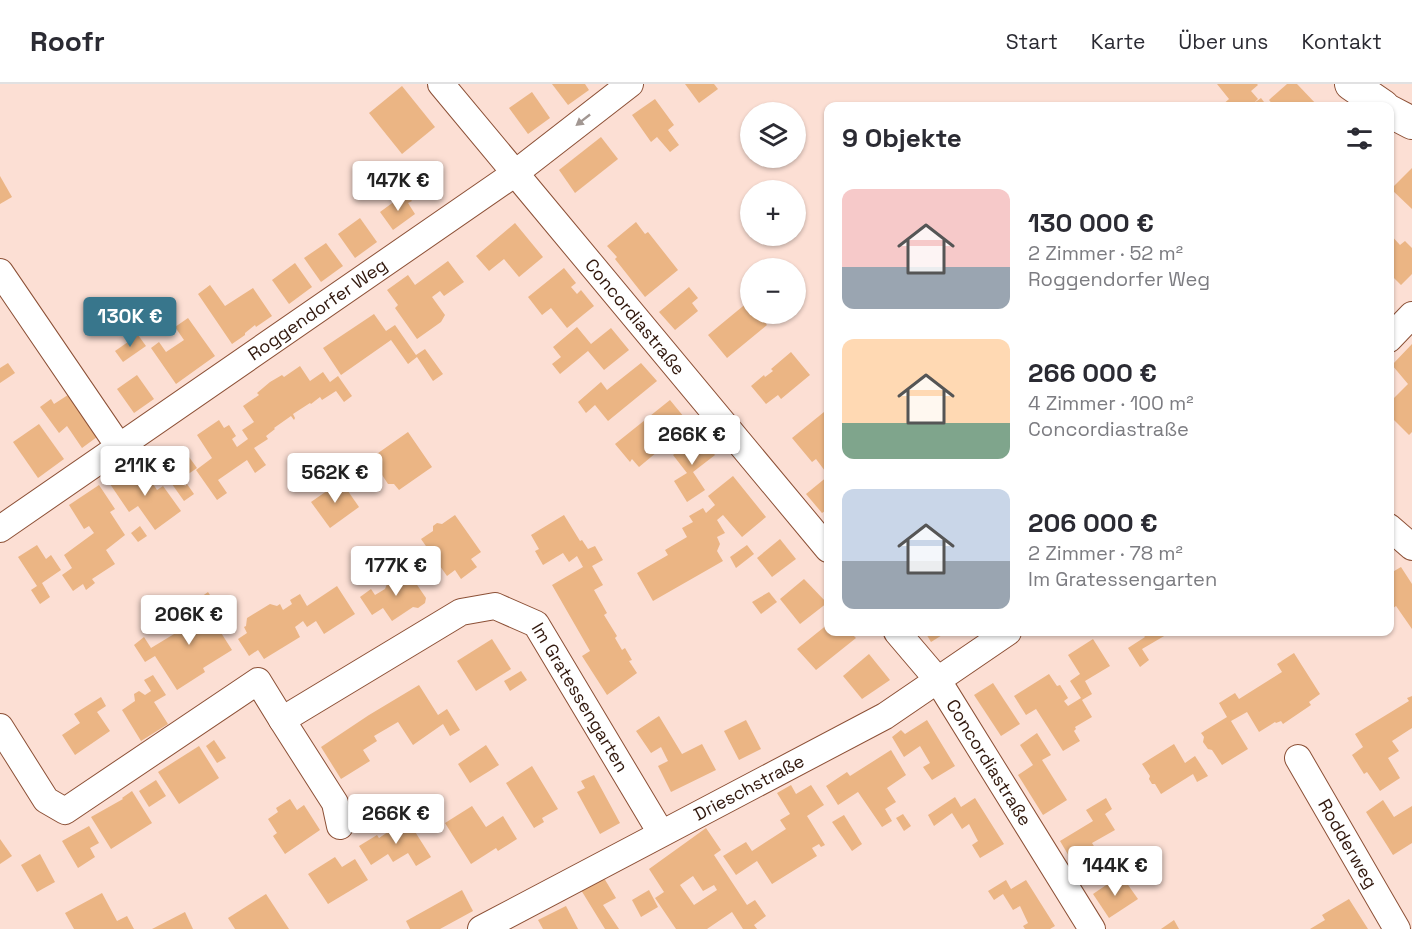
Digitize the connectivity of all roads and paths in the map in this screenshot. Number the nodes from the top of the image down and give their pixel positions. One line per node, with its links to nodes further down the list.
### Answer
1 (441, 84): 7 (street, Concordiastraße)
2 (630, 84): 7 (street, Roggendorfer Weg, one-way to 7)
3 (1351, 84): 4 (main road)
4 (1377, 102)
5 (1394, 114): 6 (main road)
6 (1412, 123)
7 (514, 174): 11 (street, Roggendorfer Weg); 14 (street, Concordiastraße)
8 (0, 272): 11 (street)
9 (1412, 315): 10 (street)
10 (1394, 334)
11 (120, 448): 12 (street, Roggendorfer Weg)
12 (0, 529)
13 (1394, 531): 15 (street)
14 (824, 544)
15 (1412, 547)
16 (900, 636): 18 (street, Concordiastraße)
17 (1002, 636): 18 (street, Drieschstraße)
18 (937, 679): 23 (street, Drieschstraße); 25 (street, Concordiastraße)
19 (282, 720): 20 (street); 22 (street); 23 (street, Im Gratessengarten)
20 (0, 727)
21 (1298, 758): 26 (street, Rodderweg)
22 (340, 826)
23 (661, 833): 24 (street, Drieschstraße)
24 (481, 929)
25 (1092, 929)
26 (1397, 929)

